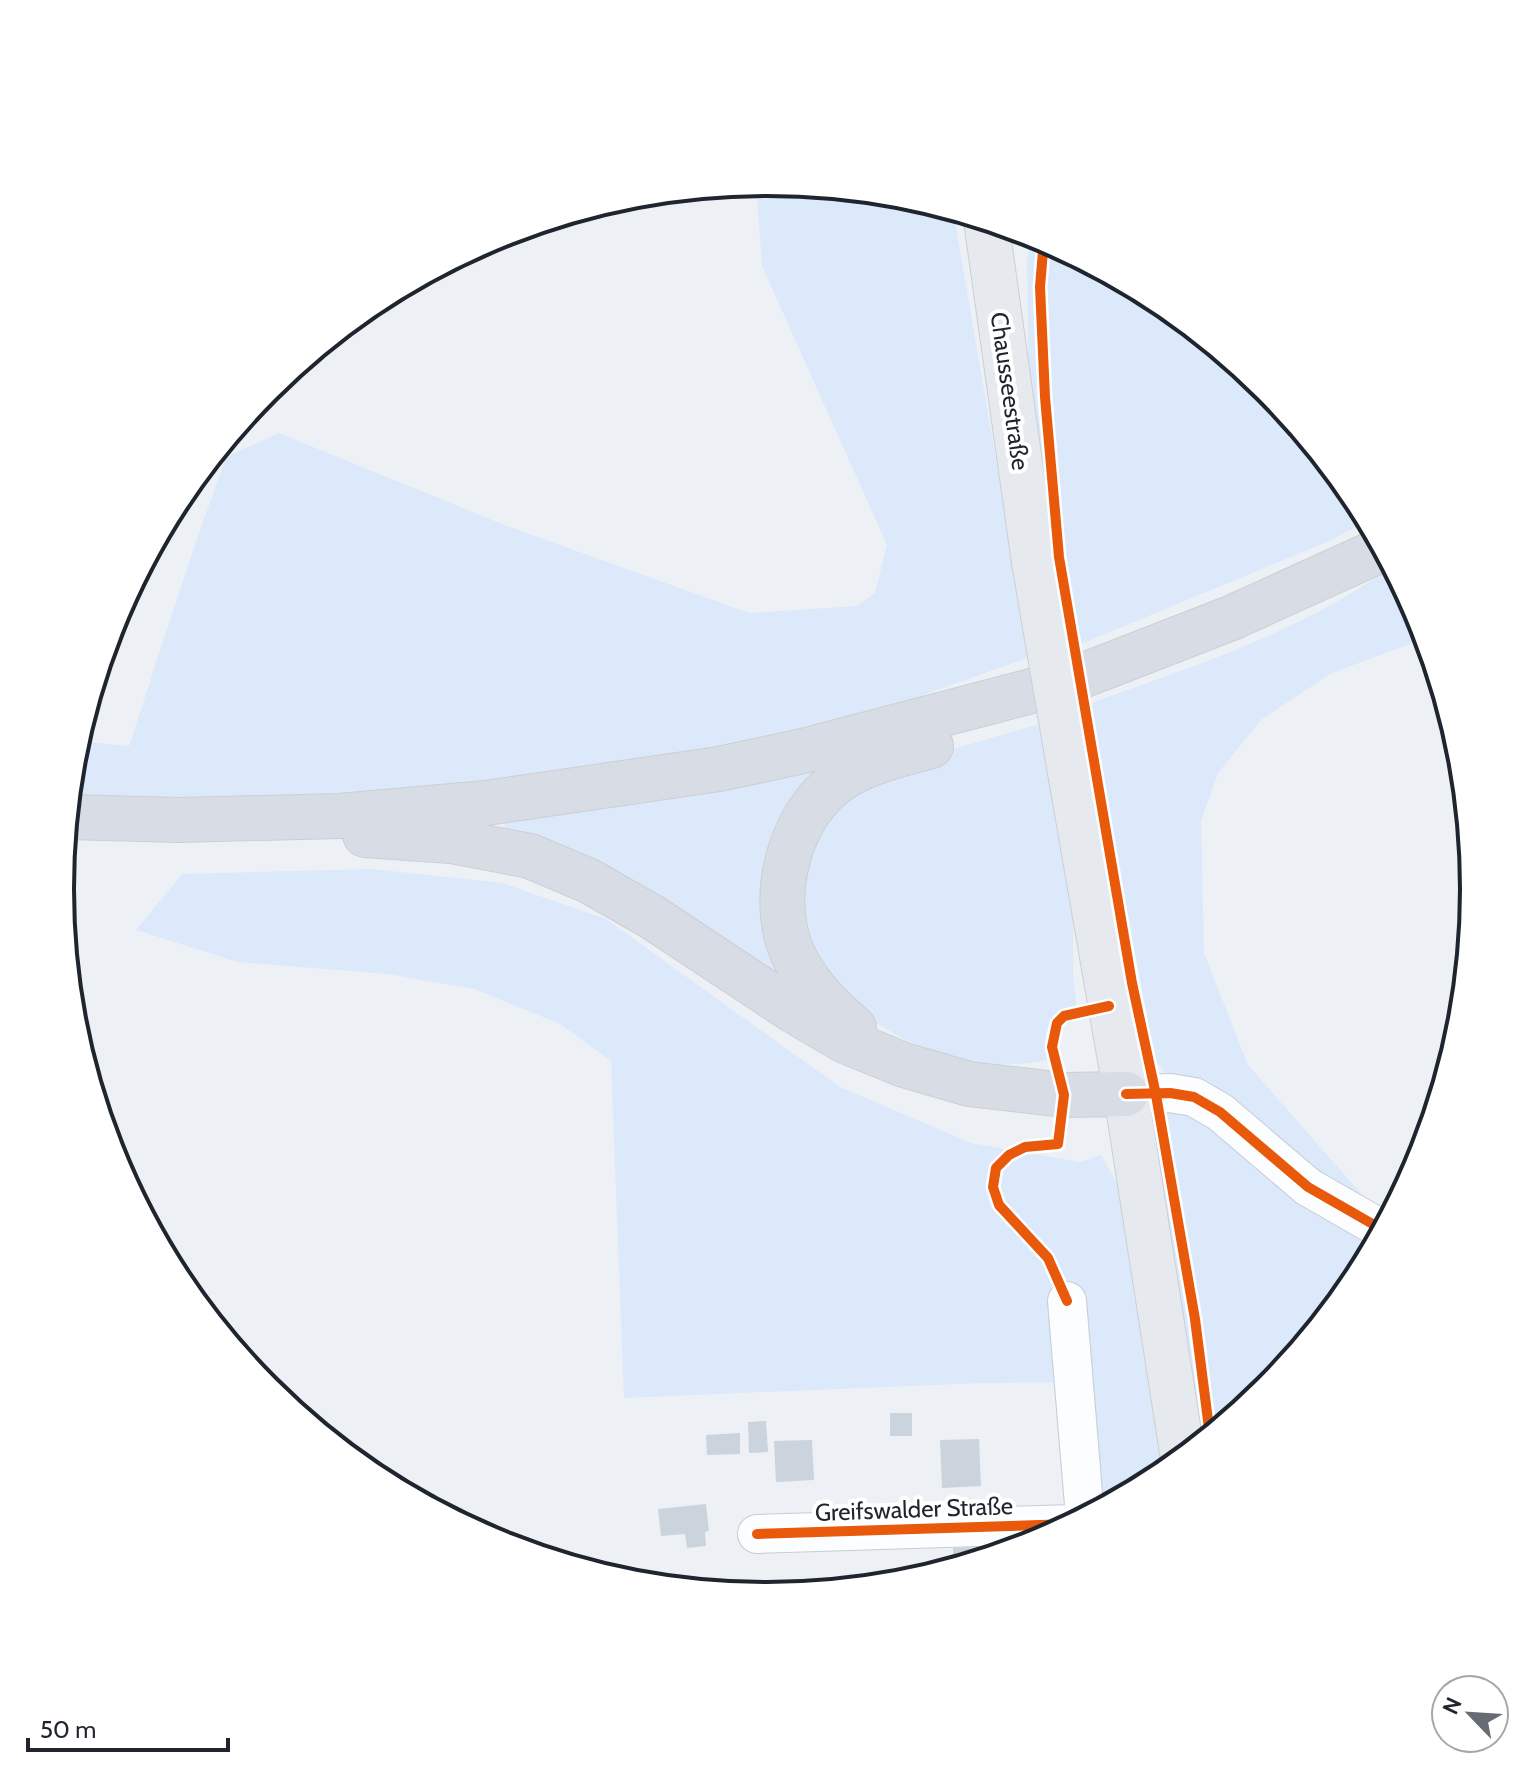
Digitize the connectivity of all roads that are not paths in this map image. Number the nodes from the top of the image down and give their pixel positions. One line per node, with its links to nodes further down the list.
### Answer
1 (988, 232): 9 (main road, Chausseestraße, bridge)
2 (1362, 534): 4 (highway)
3 (1373, 553): 4 (highway)
4 (1231, 618): 5 (highway)
5 (1034, 690): 7 (highway); 8 (highway)
6 (78, 817): 7 (highway)
7 (179, 820): 8 (highway)
8 (904, 1065): 9 (highway)
9 (1126, 1094): 10 (street); 12 (main road, Chausseestraße)
10 (1373, 1224)
11 (1067, 1301): 13 (street)
12 (1181, 1445)
13 (1084, 1505)
14 (1041, 1525): 15 (street, Greifswalder Straße)
15 (757, 1534)

